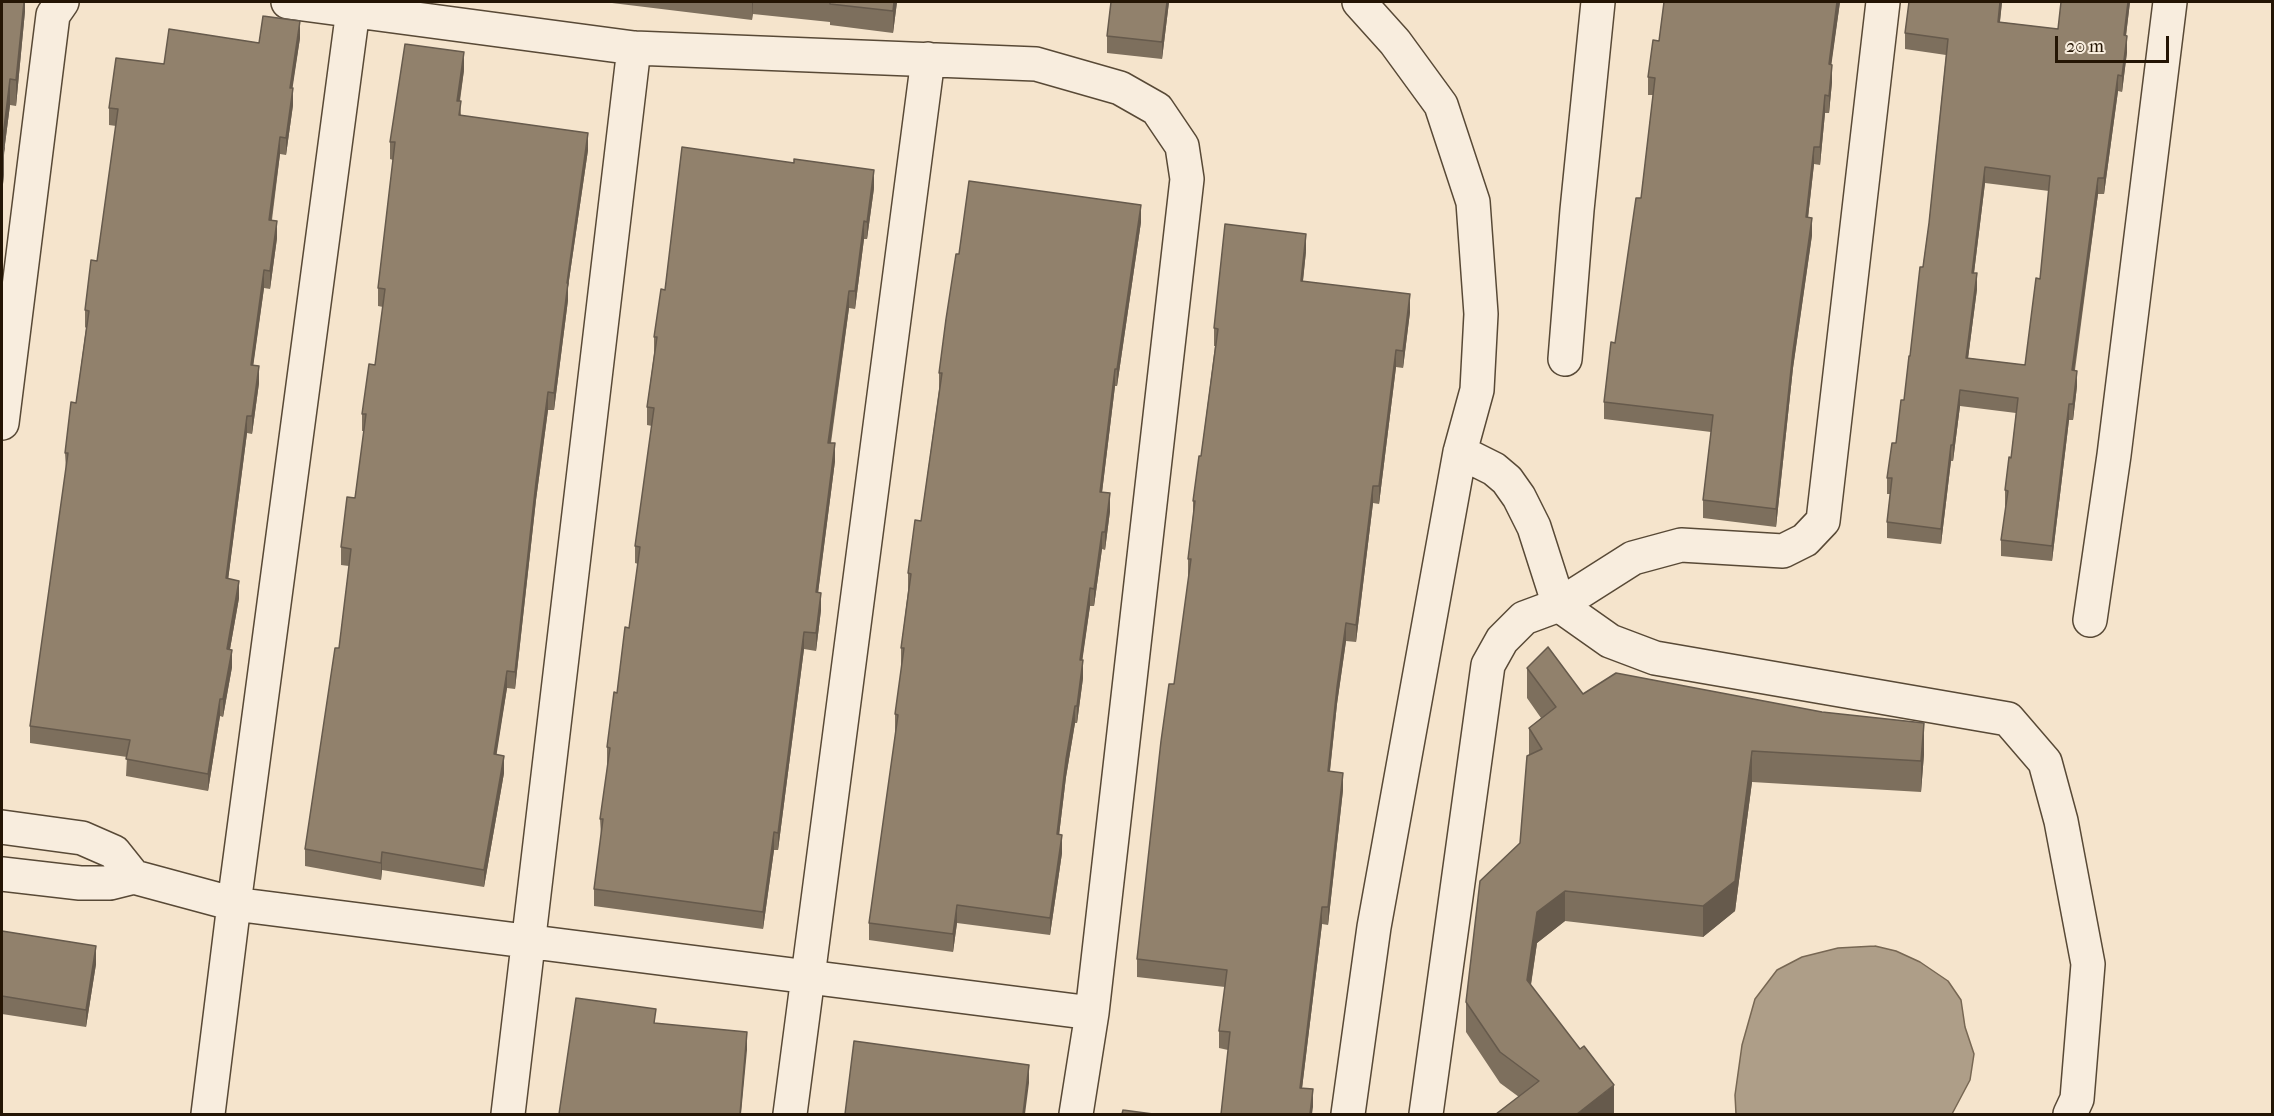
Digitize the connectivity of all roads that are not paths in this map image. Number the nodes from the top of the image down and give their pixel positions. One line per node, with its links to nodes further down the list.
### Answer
1 (62, 2): 11 (street)
2 (288, 2): 7 (street)
3 (1359, 2): 12 (street)
4 (1598, 2): 10 (street)
5 (1882, 2): 13 (street)
6 (2170, 2): 14 (street)
7 (353, 10): 8 (street); 18 (street)
8 (634, 48): 9 (street); 19 (street)
9 (928, 59): 20 (street); 21 (street)
10 (1565, 359)
11 (2, 423)
12 (1460, 452): 13 (street); 26 (street)
13 (1559, 605): 27 (street); 28 (street)
14 (2090, 620)
15 (2, 827): 17 (street)
16 (2, 874): 17 (street)
17 (134, 877): 18 (street)
18 (234, 904): 19 (street); 22 (street)
19 (527, 940): 20 (street); 23 (street)
20 (809, 975): 21 (street); 24 (street)
21 (1092, 1013): 25 (street)
22 (208, 1114)
23 (508, 1114)
24 (790, 1114)
25 (1076, 1114)
26 (1348, 1114)
27 (1426, 1114)
28 (2070, 1114)

